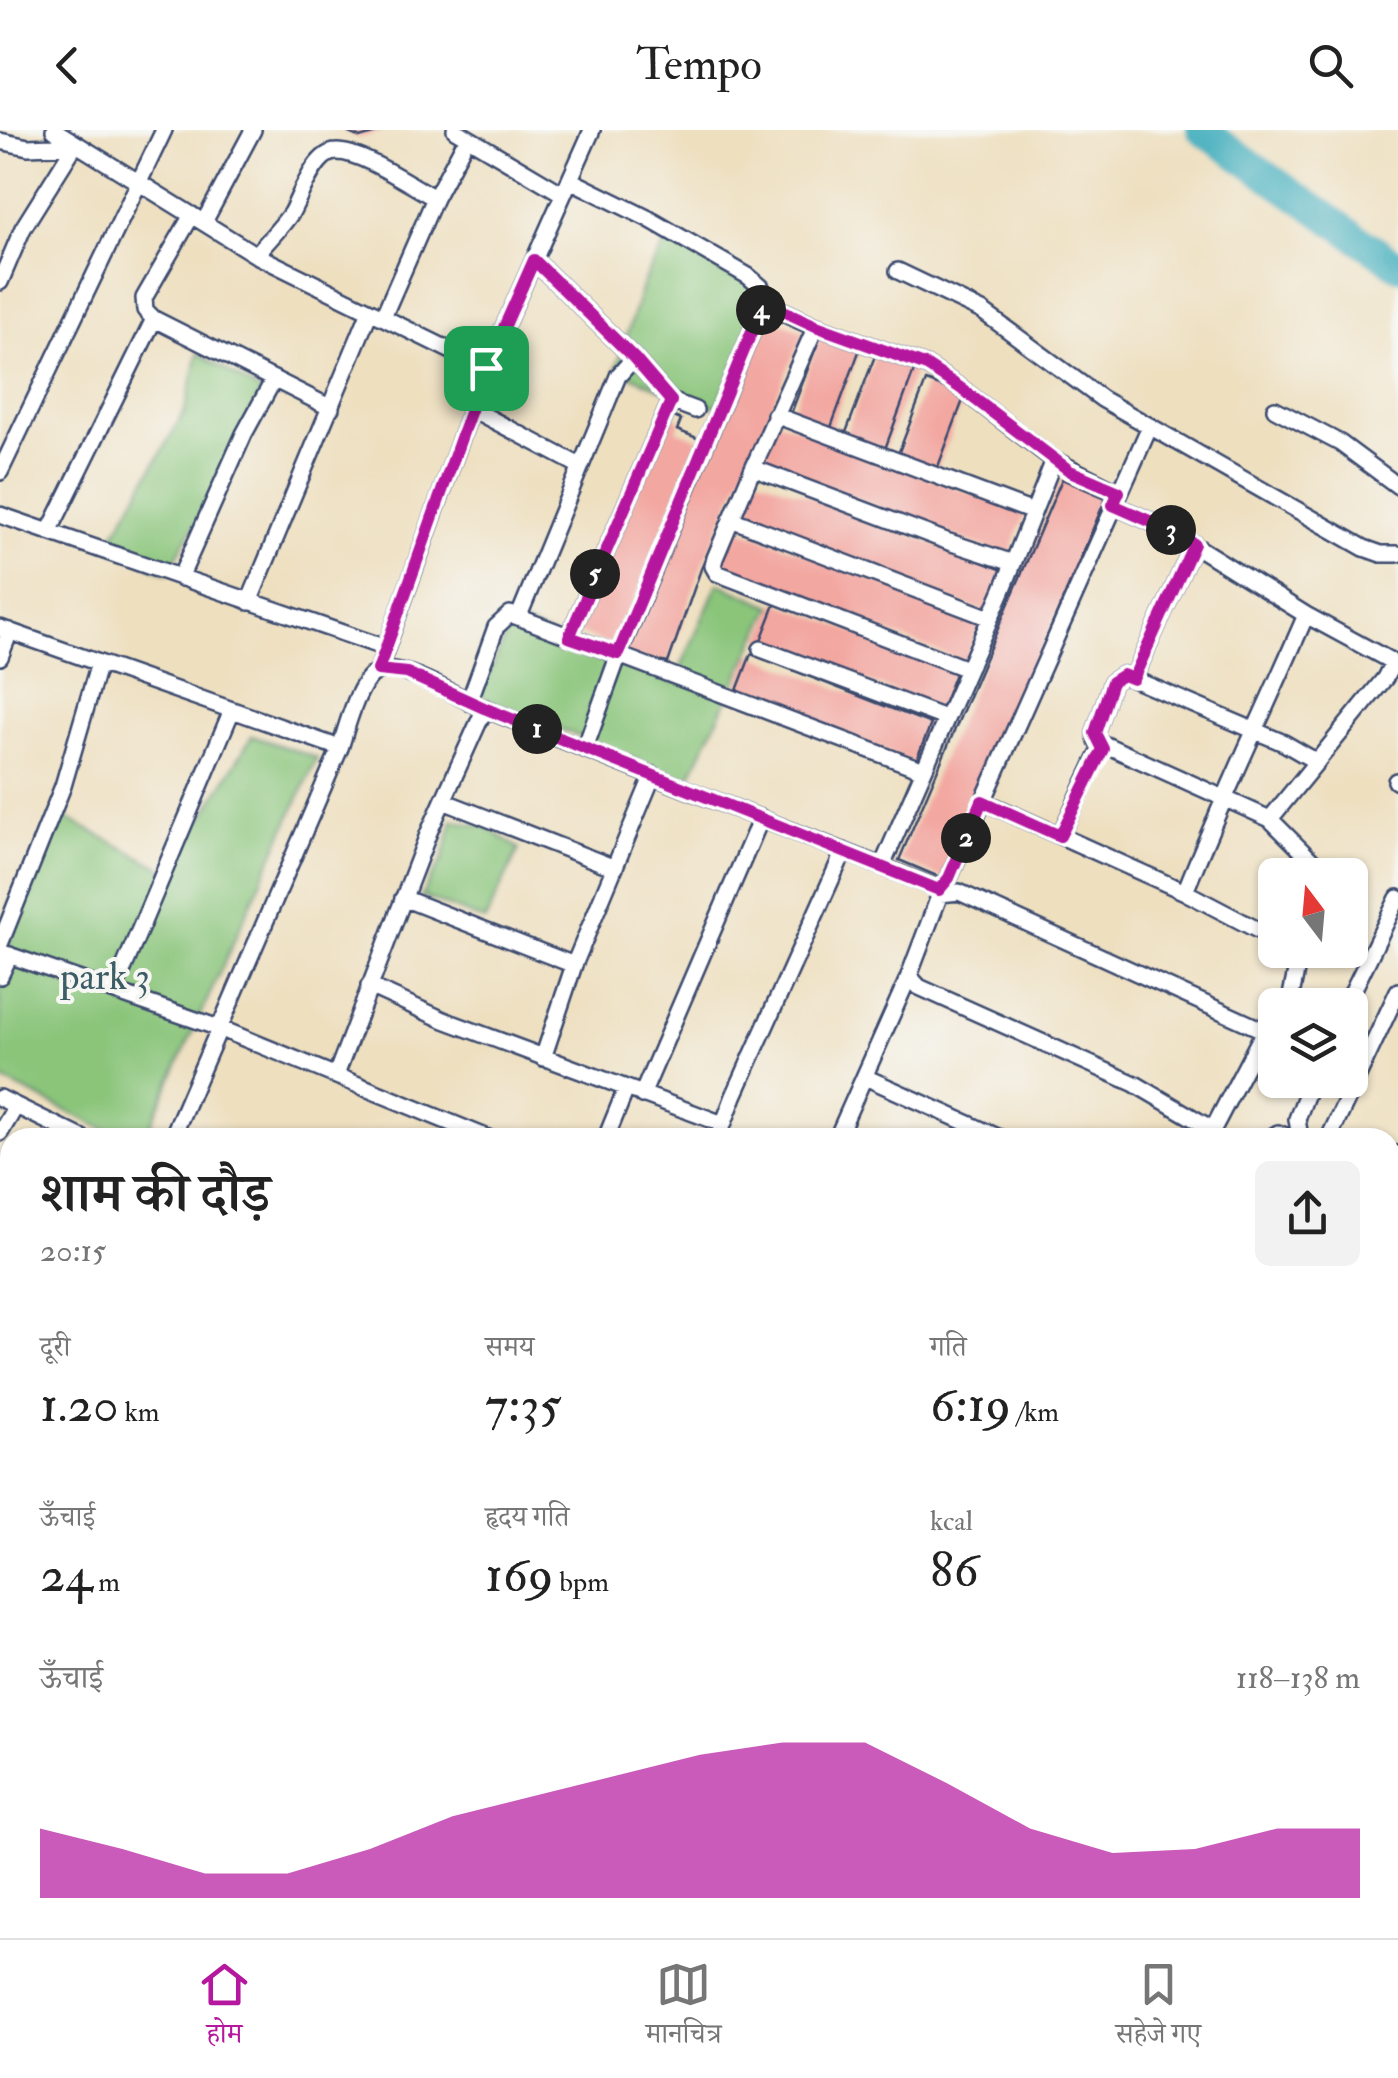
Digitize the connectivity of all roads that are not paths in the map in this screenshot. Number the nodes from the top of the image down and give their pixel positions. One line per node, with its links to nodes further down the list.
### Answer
1 (54, 130): 7 (street)
2 (164, 130): 8 (street)
3 (253, 130): 11 (street)
4 (592, 130): 9 (street)
5 (461, 134): 9 (street); 10 (street)
6 (0, 141): 7 (street)
7 (75, 144): 8 (street); 15 (street)
8 (139, 184): 11 (street); 33 (street)
9 (567, 187): 13 (street); 16 (street)
10 (435, 198): 12 (street); 17 (street)
11 (198, 219): 12 (street); 18 (street)
12 (256, 255): 17 (street)
13 (534, 260): 20 (street); 21 (street)
14 (898, 270): 29 (street)
15 (0, 282)
16 (764, 302): 19 (street); 52 (street)
17 (376, 314): 21 (street); 24 (street)
18 (154, 318): 22 (street); 39 (street)
19 (816, 326): 28 (street); 30 (street)
20 (634, 358): 23 (street); 31 (street)
21 (486, 368): 25 (street)
22 (274, 379): 24 (street); 43 (street)
23 (671, 401): 27 (street); 49 (street)
24 (331, 408): 44 (street)
25 (472, 408): 31 (street); 50 (street)
26 (1275, 409): 34 (street)
27 (695, 410)
28 (775, 415): 32 (street); 36 (street)
29 (1150, 426): 35 (street); 41 (street)
30 (1054, 460): 35 (street); 36 (street)
31 (580, 466): 45 (street)
32 (753, 468): 38 (street); 42 (street)
33 (0, 472)
34 (1398, 486)
35 (1116, 498): 40 (street); 70 (street)
36 (1034, 512): 42 (street)
37 (0, 515): 39 (street)
38 (731, 519): 47 (street); 56 (street)
39 (49, 532): 43 (street)
40 (1194, 544): 46 (street); 57 (street)
41 (1398, 554)
42 (1013, 563): 47 (street)
43 (180, 578): 44 (street)
44 (250, 602): 50 (street)
45 (519, 616): 49 (street); 58 (street)
46 (1306, 616): 61 (street); 65 (street)
47 (990, 618): 56 (street)
48 (5, 630): 53 (street); 54 (street)
49 (569, 637): 52 (street)
50 (386, 648): 55 (street)
51 (761, 649): 60 (street)
52 (618, 654): 64 (street); 66 (street)
53 (0, 656)
54 (100, 662): 59 (street); 83 (street)
55 (378, 670): 58 (street); 63 (street)
56 (966, 670): 60 (street)
57 (1133, 679): 61 (street); 62 (street)
58 (477, 705): 64 (street); 69 (street)
59 (232, 710): 63 (street); 90 (street)
60 (945, 718): 66 (street)
61 (1256, 732): 65 (street); 68 (street)
62 (1103, 745): 68 (street); 73 (street)
63 (340, 748): 92 (street)
64 (584, 748): 67 (street)
65 (1317, 762): 72 (street)
66 (923, 770): 76 (street)
67 (654, 775): 71 (street); 77 (street)
68 (1222, 798): 72 (street); 79 (street)
69 (443, 800): 77 (street); 80 (street)
70 (982, 801): 73 (street); 78 (street)
71 (761, 818): 74 (street); 97 (street)
72 (1270, 819): 75 (street)
73 (1060, 836): 79 (street)
74 (844, 851): 76 (street); 107 (street)
75 (1309, 858)
76 (882, 866): 78 (street)
77 (614, 868): 84 (street)
78 (940, 892): 86 (street); 91 (street)
79 (1185, 892): 82 (street)
80 (403, 898): 84 (street); 87 (street)
81 (1398, 898): 88 (street)
82 (1258, 931)
83 (3, 950): 85 (street); 90 (street)
84 (574, 965): 94 (street)
85 (0, 976)
86 (910, 976): 96 (street); 110 (street)
87 (368, 986): 94 (street); 95 (street)
88 (1354, 988)
89 (1398, 990): 113 (street)
90 (114, 991): 92 (street)
91 (1258, 1023)
92 (219, 1028): 95 (street); 103 (street)
93 (1258, 1044): 111 (street)
94 (543, 1058): 97 (street)
95 (336, 1075): 104 (street)
96 (865, 1077): 108 (street); 109 (street)
97 (634, 1092): 105 (street); 106 (street)
98 (0, 1098): 100 (street)
99 (1305, 1098): 112 (street)
100 (16, 1106): 101 (street); 102 (street)
101 (3, 1128)
102 (61, 1128)
103 (176, 1128)
104 (464, 1128)
105 (612, 1128)
106 (714, 1128)
107 (722, 1128)
108 (842, 1128)
109 (978, 1128)
110 (1205, 1128)
111 (1217, 1128)
112 (1298, 1128)
113 (1334, 1128)

